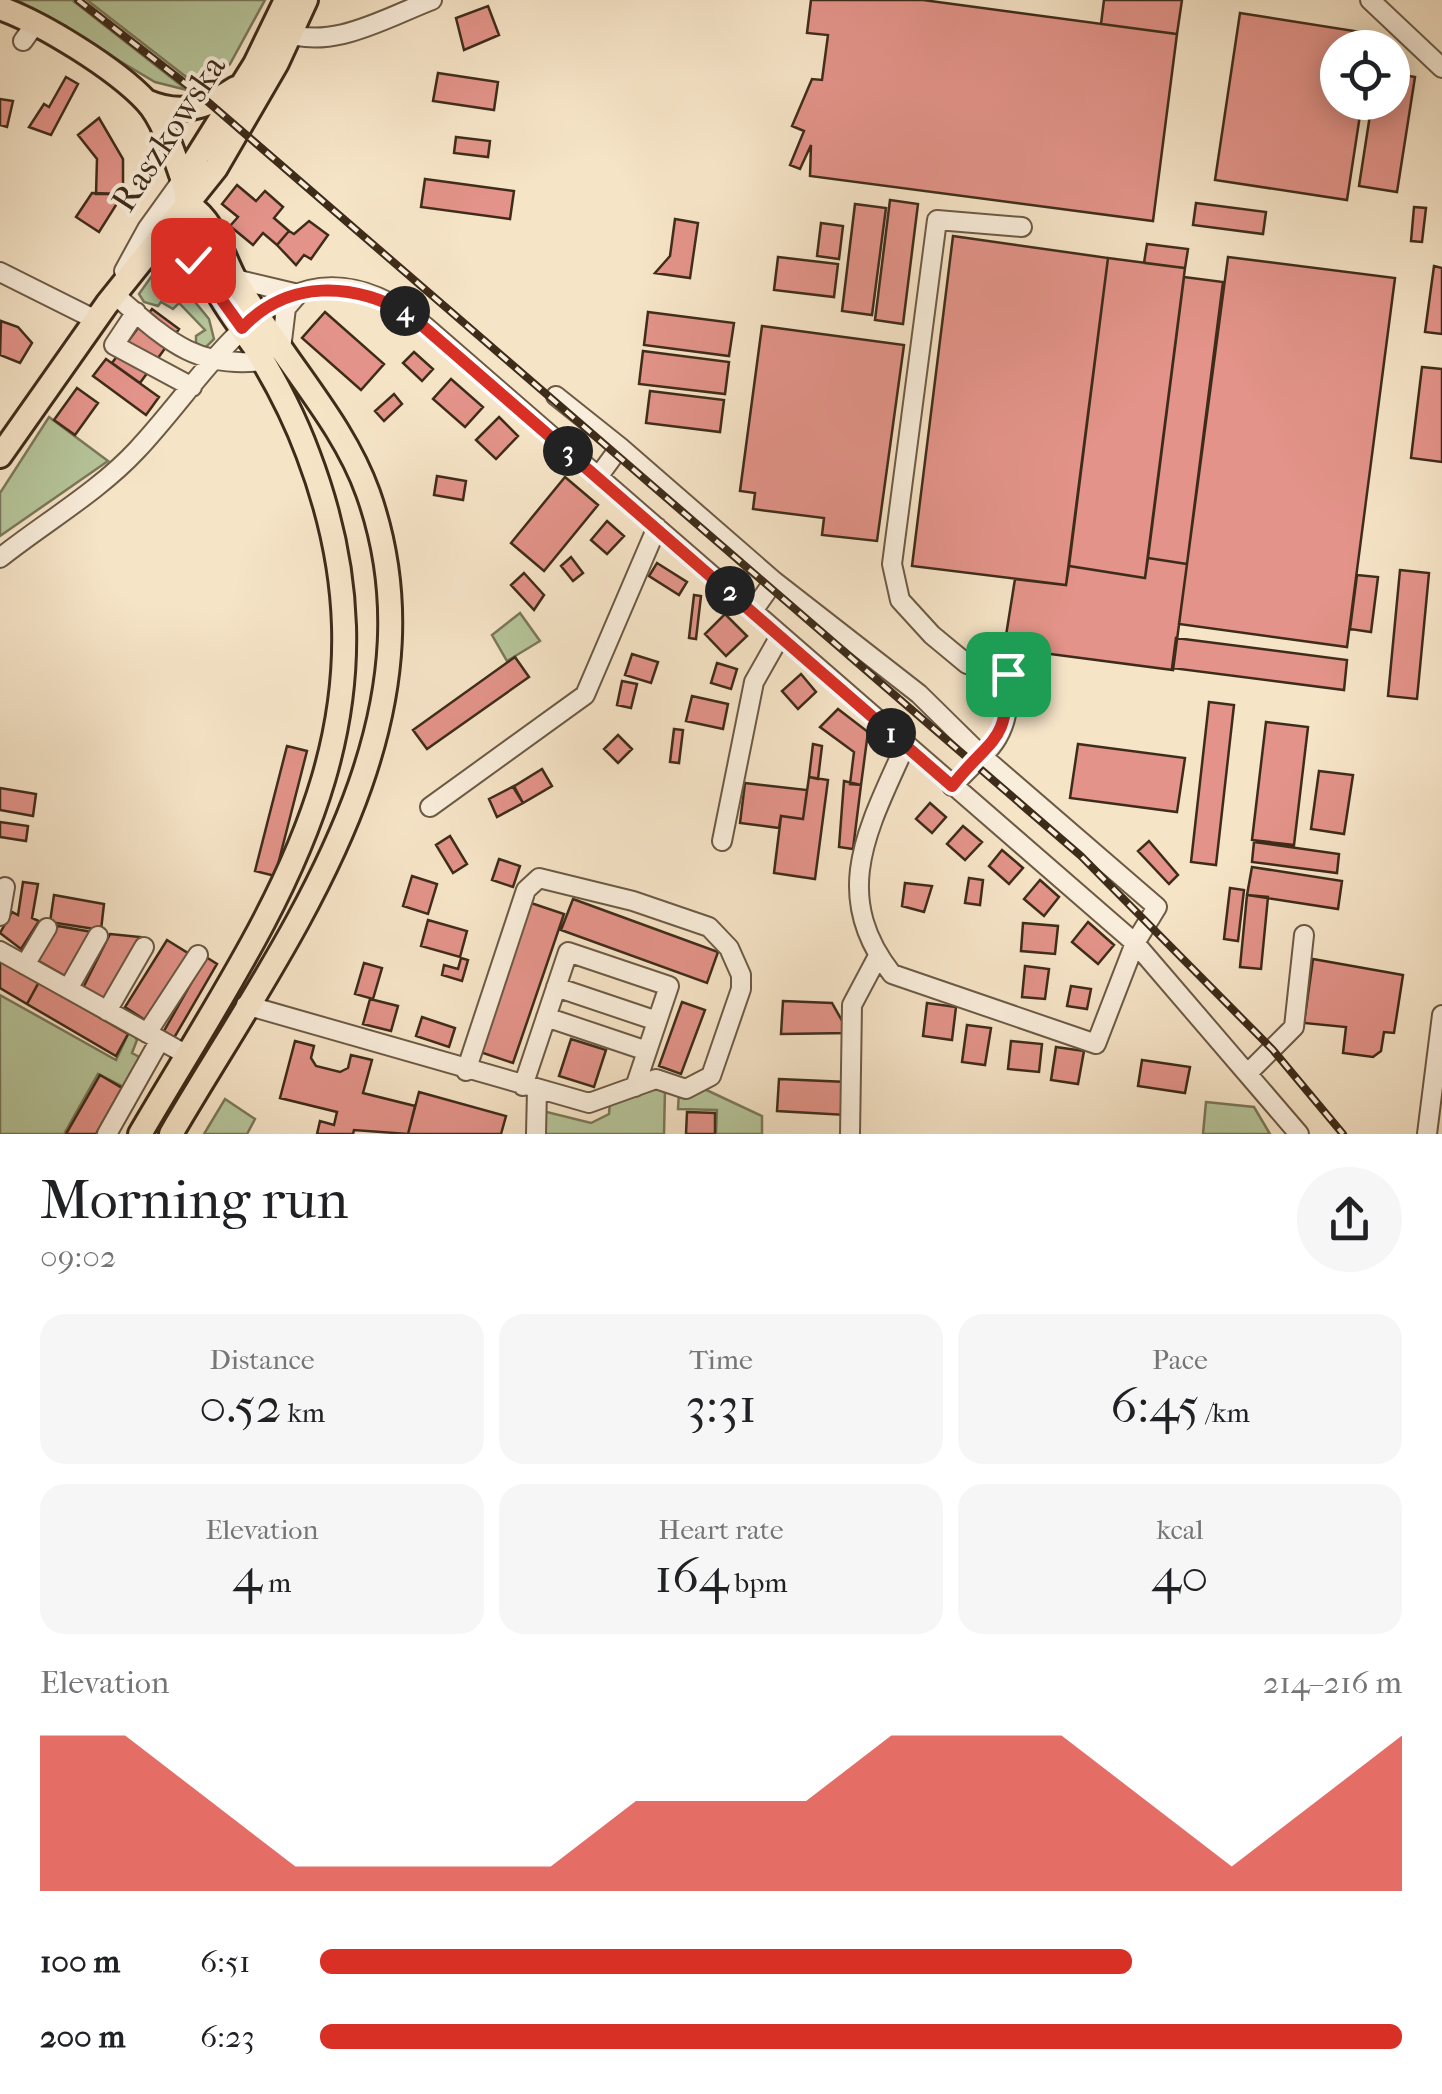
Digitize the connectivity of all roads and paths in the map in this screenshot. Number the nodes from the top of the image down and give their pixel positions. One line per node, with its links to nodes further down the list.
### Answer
1 (286, 0): 6 (main road, Raszkowska)
2 (306, 0): 6 (main road, Raszkowska)
3 (432, 0): 6 (street)
4 (1370, 0): 7 (street)
5 (0, 8): 9 (main road)
6 (282, 32): 8 (main road, Raszkowska); 10 (main road, Raszkowska)
7 (1442, 68)
8 (246, 78): 9 (main road); 10 (main road, Raszkowska)
9 (146, 101): 10 (main road)
10 (195, 180): 11 (main road); 12 (main road); 19 (street, Raszkowska)
11 (189, 206): 12 (main road); 14 (main road, Raszkowska); 16 (main road)
12 (212, 227): 16 (main road)
13 (1022, 227): 35 (street)
14 (152, 253): 16 (main road); 19 (main road, Raszkowska)
15 (0, 272): 19 (street)
16 (225, 283): 17 (street); 20 (main road)
17 (300, 293): 20 (street); 22 (street); 28 (street)
18 (136, 312): 19 (street); 21 (street); 23 (street)
19 (100, 314): 21 (street); 27 (main road, Raszkowska)
20 (249, 321): 22 (main road); 23 (street)
21 (114, 345): 24 (street)
22 (272, 355): 23 (street); 52 (main road); 59 (main road)
23 (212, 362): 24 (street)
24 (192, 386): 30 (street)
25 (556, 396): 26 (street)
26 (620, 447): 28 (street); 31 (street)
27 (0, 456)
28 (598, 477): 29 (street)
29 (657, 527): 32 (street); 37 (street)
30 (0, 558)
31 (774, 582): 32 (street); 35 (street)
32 (753, 612): 33 (street)
33 (780, 636): 34 (street); 38 (street)
34 (905, 746): 36 (street); 48 (street)
35 (982, 756): 36 (street); 44 (street)
36 (952, 786): 44 (street)
37 (430, 807)
38 (722, 841)
39 (5, 887): 40 (street)
40 (0, 916)
41 (47, 928): 49 (street)
42 (1304, 935): 61 (street)
43 (98, 936): 51 (street)
44 (1135, 943): 48 (street); 61 (street)
45 (144, 947): 53 (street)
46 (0, 951): 49 (street)
47 (198, 955): 57 (street)
48 (878, 956): 69 (street)
49 (25, 965): 51 (street)
50 (556, 987): 55 (street); 56 (street); 56 (street)
51 (68, 988): 53 (street)
52 (246, 1005): 60 (street); 67 (main road)
53 (107, 1011): 57 (street)
54 (1442, 1015): 72 (street)
55 (546, 1017): 58 (street); 63 (street)
56 (657, 1021): 58 (street)
57 (154, 1037): 59 (street); 65 (street)
58 (647, 1051): 62 (street)
59 (186, 1055): 66 (main road)
60 (466, 1071): 62 (street); 63 (street)
61 (1249, 1072): 64 (street)
62 (635, 1087): 63 (street)
63 (530, 1088): 68 (street)
64 (1269, 1102): 70 (street); 71 (street)
65 (107, 1134)
66 (140, 1134)
67 (171, 1134)
68 (536, 1134)
69 (850, 1134)
70 (1284, 1134)
71 (1299, 1134)
72 (1427, 1134)

